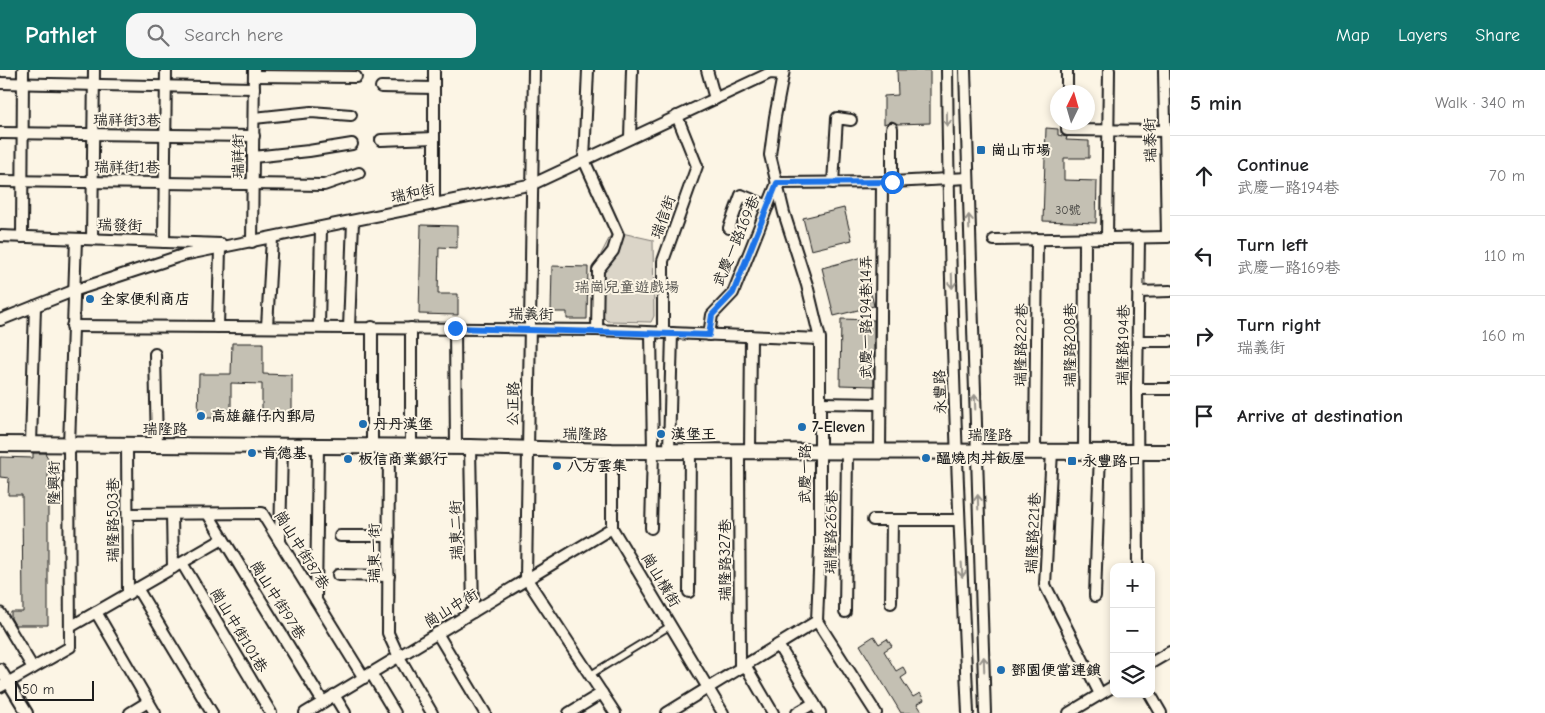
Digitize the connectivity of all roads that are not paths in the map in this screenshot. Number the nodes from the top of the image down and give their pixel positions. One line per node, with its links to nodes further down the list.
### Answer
1 (23, 70): 18 (street)
2 (94, 70): 19 (street)
3 (166, 70): 21 (street)
4 (434, 70): 24 (street)
5 (534, 70): 56 (street, 公正路)
6 (588, 70): 44 (street)
7 (632, 70): 40 (street)
8 (707, 70): 25 (street)
9 (947, 70): 47 (street, 永豐路, one-way to 47)
10 (965, 70): 46 (street)
11 (1067, 70): 20 (street)
12 (1109, 70): 32 (street)
13 (1164, 70): 33 (street, 瑞泰街)
14 (784, 72): 25 (street, 瑞和街); 54 (street, 武慶一路)
15 (254, 73): 16 (street); 22 (street, 瑞祥街)
16 (356, 78)
17 (0, 83): 18 (street)
18 (23, 84): 19 (street); 35 (street)
19 (94, 85): 21 (street); 36 (street)
20 (1067, 85)
21 (166, 86): 22 (street); 37 (street)
22 (254, 88): 28 (street, 瑞祥街)
23 (381, 88): 24 (street)
24 (434, 88): 39 (street)
25 (715, 99): 27 (street, 瑞和街)
26 (351, 115): 28 (street)
27 (677, 116): 40 (street, 瑞和街); 93 (street, 瑞信街)
28 (254, 118): 38 (street, 瑞祥街)
29 (852, 120): 51 (street)
30 (892, 128): 52 (street, 武慶一路194巷14弄)
31 (1067, 130): 32 (street)
32 (1109, 131): 33 (street); 68 (street)
33 (1168, 131): 65 (street, 瑞泰街)
34 (0, 133): 35 (street, 瑞祥街3巷)
35 (23, 133): 36 (street, 瑞祥街3巷); 49 (street)
36 (94, 134): 37 (street, 瑞祥街3巷); 50 (street)
37 (166, 135): 38 (street, 瑞祥街3巷); 53 (street)
38 (254, 136): 43 (street, 瑞祥街)
39 (434, 138): 41 (street); 57 (street)
40 (630, 138): 44 (street, 瑞和街)
41 (381, 140)
42 (352, 144): 43 (street)
43 (253, 157): 55 (street, 瑞祥街)
44 (584, 160): 56 (street, 瑞和街); 91 (street)
45 (359, 173): 55 (street, 瑞祥街1巷)
46 (968, 178): 47 (street); 122 (street, one-way to 46)
47 (948, 179): 52 (street); 121 (street, 永豐路, one-way to 121)
48 (0, 181): 49 (street, 瑞祥街1巷)
49 (23, 181): 50 (street, 瑞祥街1巷); 63 (street)
50 (93, 182): 53 (street, 瑞祥街1巷); 70 (street)
51 (833, 182): 52 (street); 54 (street)
52 (887, 182): 103 (street, 武慶一路194巷14弄)
53 (165, 183): 55 (street, 瑞祥街1巷); 73 (street)
54 (777, 183): 58 (street, 武慶一路169巷); 96 (street, 武慶一路)
55 (253, 184): 74 (street, 瑞祥街)
56 (533, 184): 57 (street, 瑞和街); 90 (street, 公正路)
57 (434, 204): 59 (street, 瑞和街)
58 (768, 206): 61 (street); 94 (street, 武慶一路169巷)
59 (353, 220): 60 (street, 瑞和街); 86 (street)
60 (321, 228): 66 (street, 瑞和街); 85 (street)
61 (729, 228)
62 (0, 236): 63 (street, 瑞發街)
63 (22, 237): 69 (street, 瑞發街)
64 (1139, 237): 65 (street); 68 (street); 79 (street, 瑞隆路194巷)
65 (1168, 237)
66 (272, 238): 74 (street, 瑞和街); 84 (street)
67 (1085, 238): 68 (street); 71 (street); 128 (street, 瑞隆路208巷)
68 (1107, 238)
69 (76, 239): 70 (street, 瑞發街); 77 (street, 隆興街)
70 (92, 239): 73 (street, 瑞發街)
71 (1037, 239): 72 (street); 123 (street, 瑞隆路222巷)
72 (994, 240)
73 (164, 242): 75 (street, 瑞發街)
74 (252, 242): 75 (street, 瑞和街)
75 (240, 244): 76 (street, 瑞和街)
76 (220, 248): 77 (street, 瑞和街); 83 (street)
77 (74, 291): 80 (street, 瑞和街); 82 (street, 隆興街)
78 (1170, 291): 79 (street)
79 (1138, 292): 97 (street, 瑞隆路194巷)
80 (35, 306): 81 (street, 瑞和街); 105 (street)
81 (0, 320)
82 (72, 326): 83 (street, 瑞義街); 106 (street, 隆興街)
83 (218, 326): 84 (street, 瑞義街)
84 (267, 327): 85 (street, 瑞義街)
85 (319, 327): 86 (street, 瑞義街)
86 (349, 328): 87 (street, 瑞義街)
87 (372, 328): 88 (street, 瑞義街); 111 (street)
88 (411, 328): 89 (street, 瑞義街); 113 (street)
89 (455, 328): 90 (street, 瑞義街); 114 (street, 瑞東二街)
90 (530, 330): 91 (street, 瑞義街); 115 (street, 公正路)
91 (597, 330): 92 (street, 瑞義街)
92 (651, 333): 93 (street, 瑞義街); 117 (street)
93 (667, 333): 94 (street, 瑞義街); 118 (street, 瑞信街)
94 (709, 335): 95 (street, 瑞義街)
95 (751, 336): 96 (street, 瑞義街); 120 (street, 瑞隆路327巷)
96 (820, 339): 102 (street, 武慶一路)
97 (1138, 341): 98 (street); 100 (street, 瑞隆路194巷)
98 (1170, 341)
99 (155, 354): 108 (street)
100 (1137, 389): 101 (street); 130 (street, 瑞隆路194巷)
101 (1170, 389)
102 (820, 402): 103 (street); 125 (street, 武慶一路)
103 (880, 404): 127 (street, 武慶一路194巷14弄)
104 (0, 444): 105 (street, 瑞隆路)
105 (31, 444): 106 (street, 瑞隆路)
106 (69, 445): 107 (street, 瑞隆路); 160 (street, 隆興街)
107 (127, 446): 108 (street, 瑞隆路); 132 (street, 瑞隆路503巷)
108 (157, 446): 109 (street, 瑞隆路)
109 (282, 446): 110 (street, 瑞隆路); 143 (street)
110 (318, 446): 111 (street, 瑞隆路); 152 (street)
111 (372, 446): 112 (street, 瑞隆路)
112 (389, 446): 113 (street, 瑞隆路); 141 (street, 瑞東一街)
113 (411, 447): 114 (street, 瑞隆路)
114 (463, 447): 115 (street, 瑞隆路); 155 (street, 瑞東二街)
115 (528, 449): 116 (street, 瑞隆路); 148 (street, 公正路)
116 (612, 451): 117 (street, 瑞隆路); 138 (street)
117 (652, 451): 118 (street, 瑞隆路); 139 (street)
118 (669, 451): 119 (street, 瑞隆路)
119 (690, 451): 120 (street, 瑞隆路); 150 (street)
120 (745, 451): 125 (street, 瑞隆路); 166 (street, 瑞隆路327巷)
121 (957, 451): 122 (street, 瑞隆路); 127 (street, 瑞隆路); 137 (street, 永豐路)
122 (976, 451): 123 (street, 瑞隆路); 200 (street, one-way to 122)
123 (1035, 451): 124 (street, 瑞隆路)
124 (1052, 451): 128 (street, 瑞隆路); 175 (street, 瑞隆路221巷)
125 (820, 452): 126 (street, 瑞隆路); 158 (street, 武慶一路)
126 (847, 452): 127 (street, 瑞隆路); 156 (street, 瑞隆路265巷)
127 (880, 452)
128 (1084, 452): 129 (street, 瑞隆路)
129 (1100, 452): 130 (street, 瑞隆路); 151 (street)
130 (1138, 452): 131 (street, 瑞隆路); 144 (street, 瑞隆路194巷)
131 (1170, 452)
132 (128, 514): 133 (street, 崗山中街87巷); 149 (street, 瑞隆路503巷)
133 (172, 514): 134 (street, 崗山中街87巷); 145 (street)
134 (208, 514): 142 (street, 崗山中街97巷); 143 (street, 崗山中街87巷)
135 (873, 520): 136 (street)
136 (892, 520): 137 (street); 153 (street)
137 (959, 520): 199 (street, 永豐路, one-way to 199)
138 (612, 528): 148 (street, 崗山中街); 159 (street, 崗山橫街)
139 (651, 528)
140 (340, 536): 141 (street)
141 (389, 536): 147 (street, 瑞東一街)
142 (223, 539): 145 (street); 179 (street, 崗山中街97巷)
143 (280, 543): 152 (street, 崗山中街87巷)
144 (1138, 563)
145 (177, 566): 149 (street); 185 (street, 崗山中街101巷)
146 (338, 575): 147 (street)
147 (389, 576): 164 (street, 瑞東一街)
148 (526, 578): 155 (street, 崗山中街); 170 (street)
149 (133, 591): 154 (street); 184 (street)
150 (689, 592)
151 (1095, 596)
152 (316, 601): 169 (street, 崗山中街87巷)
153 (891, 603)
154 (96, 612): 160 (street); 178 (street)
155 (473, 612): 161 (street, 崗山中街)
156 (845, 612)
157 (0, 613): 167 (street)
158 (817, 621): 162 (street); 198 (street)
159 (670, 625): 170 (lane); 172 (street, 崗山橫街)
160 (70, 627): 167 (street, 隆興街)
161 (437, 634): 164 (street, 崗山中街); 190 (street)
162 (778, 645): 166 (street); 180 (street)
163 (1170, 652): 165 (street)
164 (399, 657): 169 (street, 崗山中街); 189 (street, 瑞東一街)
165 (1155, 661)
166 (743, 667): 172 (street); 195 (street)
167 (33, 668): 171 (street, 隆興街)
168 (0, 669): 171 (street)
169 (367, 675): 176 (street, 崗山中街); 188 (street, 崗山中街87巷)
170 (590, 675): 174 (street)
171 (4, 684): 181 (street)
172 (708, 688): 193 (street); 194 (street, 崗山橫街)
173 (1110, 688): 175 (street)
174 (602, 693): 191 (street); 192 (street)
175 (1100, 694): 201 (street)
176 (334, 696): 179 (street, 崗山中街); 187 (street)
177 (1153, 698): 202 (street)
178 (148, 702): 182 (street); 183 (street)
179 (324, 702): 186 (street, 崗山中街)
180 (814, 703): 196 (street); 197 (street)
181 (27, 713)
182 (130, 713)
183 (154, 713)
184 (212, 713)
185 (271, 713)
186 (305, 713)
187 (345, 713)
188 (395, 713)
189 (432, 713)
190 (485, 713)
191 (569, 713)
192 (615, 713)
193 (667, 713)
194 (723, 713)
195 (773, 713)
196 (796, 713)
197 (820, 713)
198 (876, 713)
199 (968, 713)
200 (985, 713)
201 (1069, 713)
202 (1162, 713)

